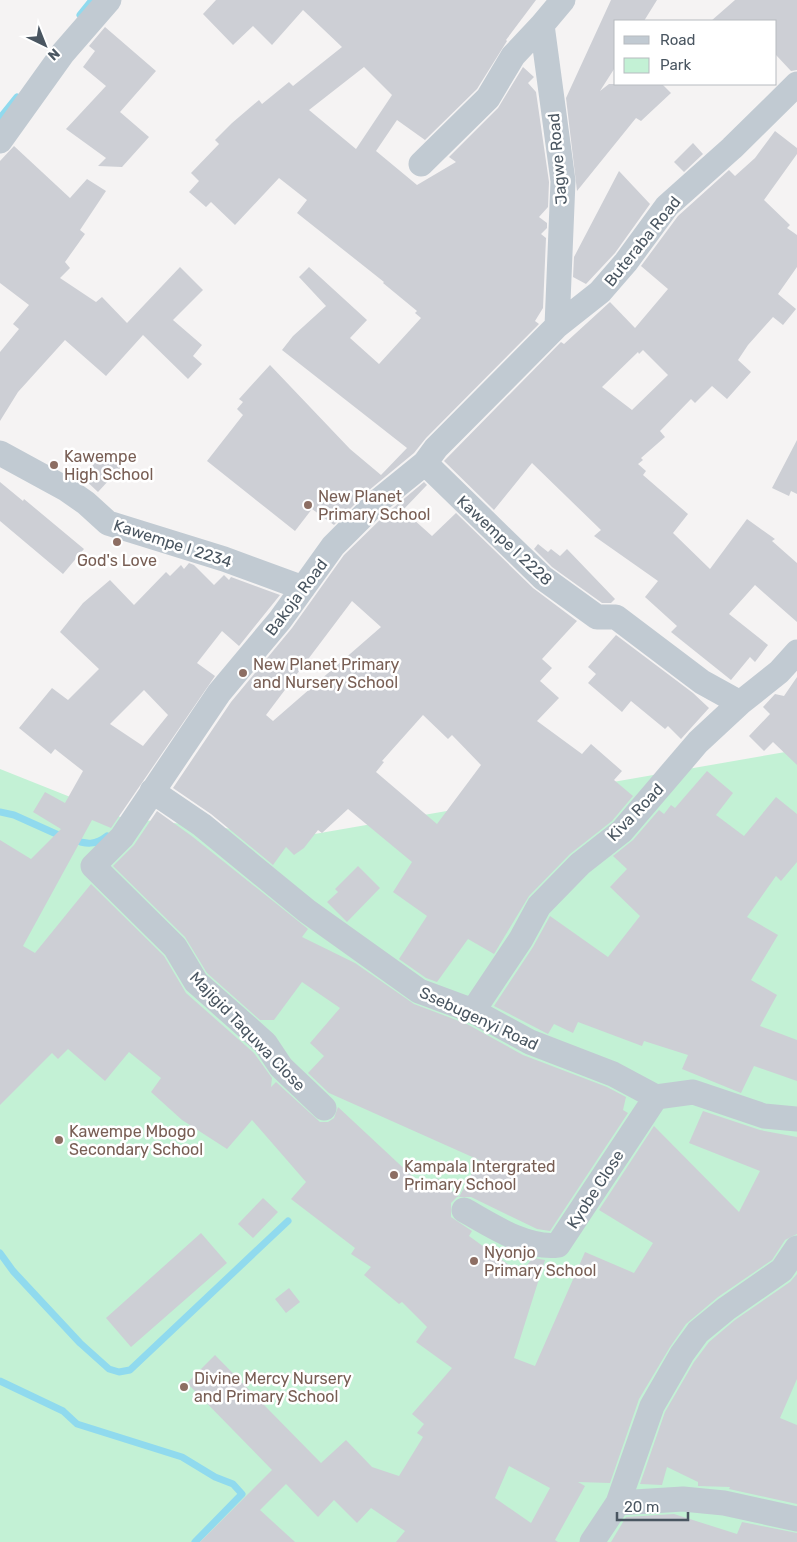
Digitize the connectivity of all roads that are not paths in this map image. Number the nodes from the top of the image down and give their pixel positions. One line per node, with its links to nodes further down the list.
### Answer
1 (108, 0): 5 (street)
2 (563, 0): 3 (street)
3 (542, 25): 6 (street); 7 (street, Jagwe Road)
4 (797, 84): 7 (street, Buteraba Road)
5 (0, 141)
6 (421, 164)
7 (557, 326): 9 (street, Buteraba Road)
8 (0, 453): 10 (street, Kawempe I 2234)
9 (425, 463): 10 (street, Bakoja Road); 12 (street, Kawempe I 2228)
10 (303, 588): 13 (street, Bakoja Road)
11 (797, 652): 12 (street, Kiva Road)
12 (740, 703): 15 (street, Kiva Road)
13 (152, 791): 14 (street, Bakoja Road); 15 (street, Ssebugenyi Road)
14 (93, 866): 17 (street, Majigid Taquwa Close)
15 (472, 1011): 16 (street, Ssebugenyi Road)
16 (656, 1097): 18 (street); 19 (street, Kyobe Close)
17 (324, 1108)
18 (794, 1113)
19 (464, 1210)
20 (797, 1248): 21 (street)
21 (618, 1502): 22 (street); 23 (street)
22 (797, 1519)
23 (592, 1542)

